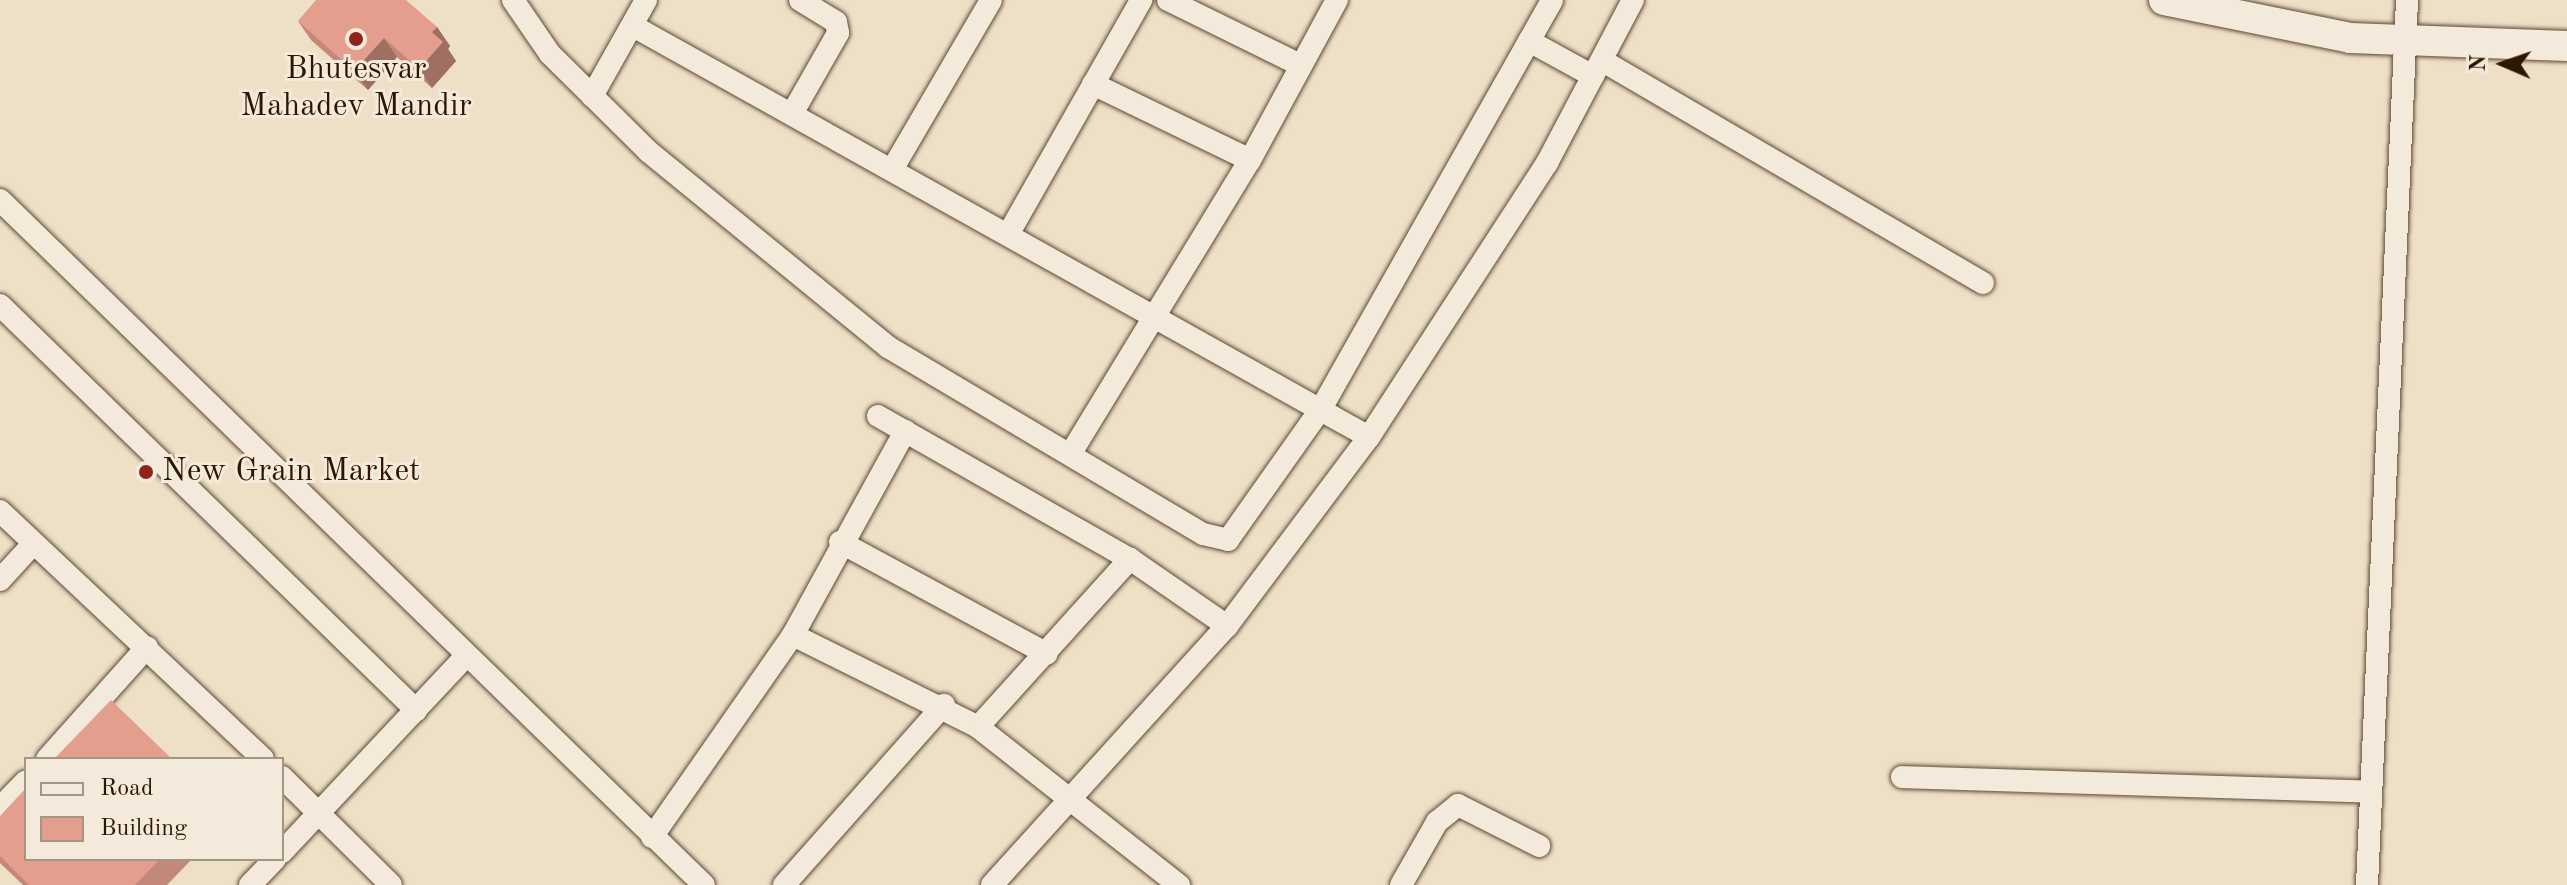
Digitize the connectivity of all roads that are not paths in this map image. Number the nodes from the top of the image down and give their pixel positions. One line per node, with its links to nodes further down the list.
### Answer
1 (513, 0): 20 (street)
2 (646, 0): 13 (street)
3 (800, 0): 21 (street)
4 (1141, 0): 19 (street)
5 (1168, 0): 17 (street)
6 (1337, 0): 17 (street)
7 (1552, 0): 14 (street)
8 (1633, 0): 18 (street)
9 (2164, 0): 12 (main road)
10 (2407, 0): 15 (street)
11 (984, 2): 23 (street)
12 (2218, 7): 15 (main road)
13 (633, 26): 20 (street); 21 (street)
14 (1529, 41): 18 (street); 29 (street)
15 (2405, 44): 16 (main road); 52 (street)
16 (2567, 46)
17 (1300, 65): 22 (street)
18 (1598, 68): 26 (street); 32 (street)
19 (1093, 84): 22 (street); 25 (street)
20 (592, 96): 33 (street)
21 (793, 112): 23 (street)
22 (1250, 160): 28 (street)
23 (893, 168): 25 (street)
24 (0, 200): 43 (street)
25 (1010, 231): 28 (street)
26 (1983, 283)
27 (0, 305): 45 (street)
28 (1155, 312): 29 (street); 33 (street)
29 (1322, 407): 32 (street); 33 (street)
30 (878, 416): 31 (street)
31 (905, 431): 35 (street); 37 (street)
32 (1369, 437): 39 (street)
33 (1071, 453)
34 (0, 511): 36 (street)
35 (840, 542): 40 (street); 42 (street)
36 (33, 544): 38 (street); 41 (street)
37 (1130, 559): 39 (street); 42 (street)
38 (0, 580)
39 (1227, 626): 53 (street)
40 (793, 635): 44 (street); 56 (street)
41 (147, 647): 47 (street); 48 (street)
42 (1047, 654): 46 (street)
43 (463, 659): 45 (street); 56 (street)
44 (944, 705): 46 (street); 63 (street)
45 (416, 710): 55 (street)
46 (978, 727): 53 (street)
47 (49, 757)
48 (261, 757)
49 (1902, 777): 52 (street)
50 (284, 779): 55 (street)
51 (24, 783): 54 (street)
52 (2370, 792): 67 (street)
53 (1062, 800): 64 (street); 65 (street)
54 (0, 808)
55 (320, 813): 58 (street); 61 (street)
56 (652, 837): 62 (street)
57 (1539, 846): 66 (street)
58 (284, 850)
59 (273, 861): 60 (street)
60 (250, 885)
61 (391, 885)
62 (704, 885)
63 (784, 885)
64 (992, 885)
65 (1179, 885)
66 (1401, 885)
67 (2367, 885)

